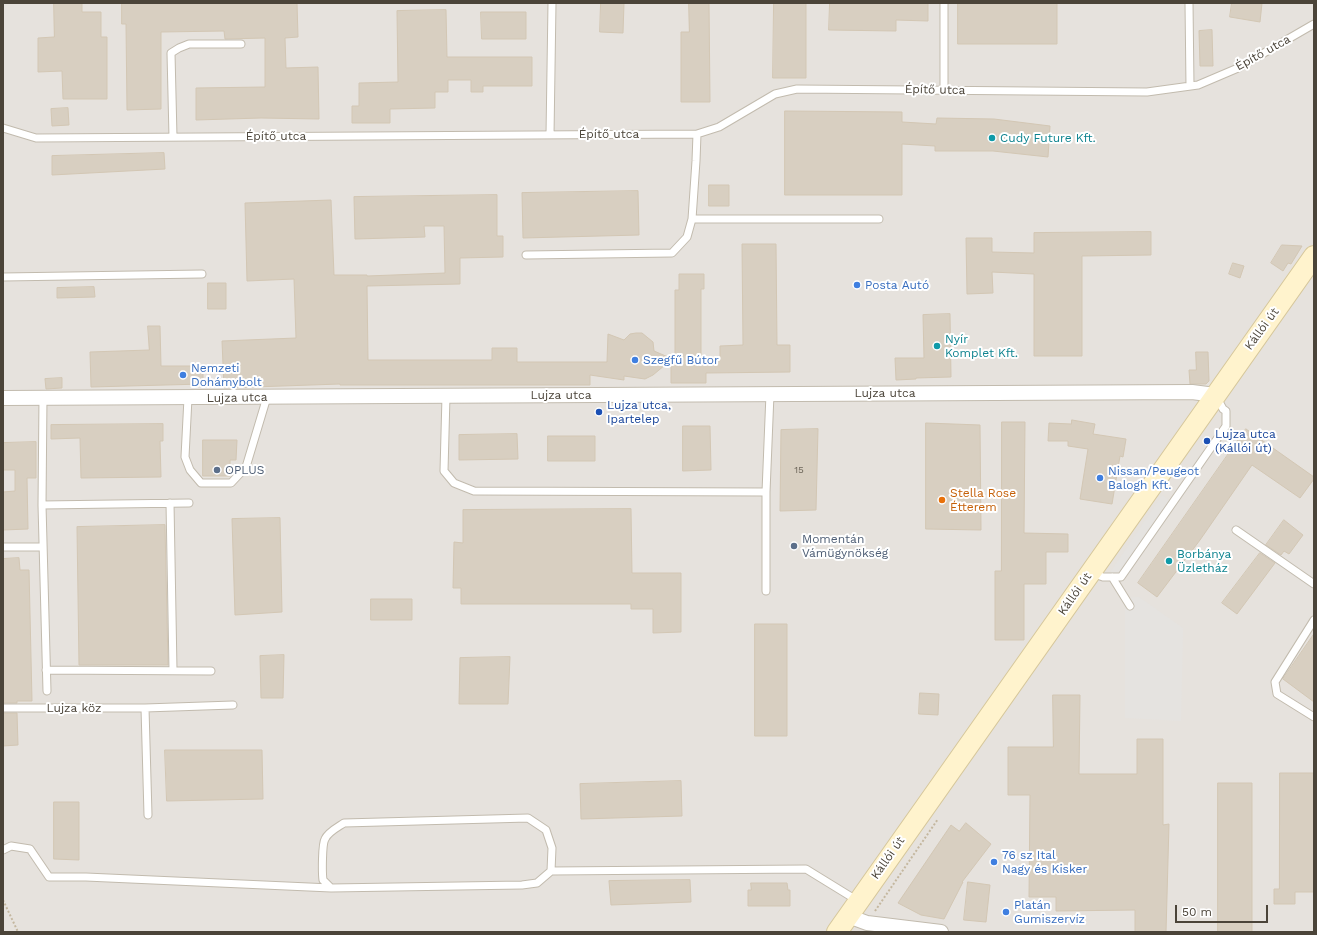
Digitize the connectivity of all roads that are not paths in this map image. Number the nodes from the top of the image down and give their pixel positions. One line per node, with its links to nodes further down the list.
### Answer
1 (552, 3): 10 (lane)
2 (944, 3): 7 (lane)
3 (1189, 3): 6 (lane)
4 (1314, 24): 6 (lane, Építő utca)
5 (241, 44): 11 (lane)
6 (1190, 86): 7 (lane, Építő utca)
7 (944, 90): 9 (lane, Építő utca)
8 (3, 128): 11 (lane, Építő utca)
9 (697, 134): 10 (lane, Építő utca); 13 (lane)
10 (550, 135): 11 (lane, Építő utca)
11 (173, 137)
12 (879, 218): 13 (lane)
13 (692, 219): 14 (lane)
14 (526, 255)
15 (1314, 256): 19 (main road, Kállói út)
16 (202, 274): 17 (lane)
17 (3, 276)
18 (770, 394): 19 (street, Lujza utca); 20 (street, Lujza utca); 25 (lane)
19 (1215, 395): 32 (main road, Kállói út); 33 (lane)
20 (446, 396): 21 (street, Lujza utca); 25 (lane)
21 (267, 397): 24 (street, Lujza utca); 24 (lane)
22 (3, 398): 23 (street, Lujza utca)
23 (43, 398): 24 (street, Lujza utca); 28 (lane)
24 (188, 398)
25 (766, 492): 35 (lane)
26 (170, 503): 27 (lane); 28 (lane); 39 (lane)
27 (189, 503)
28 (42, 505): 31 (lane)
29 (1236, 530): 34 (lane)
30 (3, 547): 31 (lane)
31 (43, 547): 38 (lane)
32 (1090, 573): 33 (lane); 50 (main road, Kállói út)
33 (1112, 577): 36 (lane)
34 (1314, 584)
35 (766, 591)
36 (1130, 606)
37 (1314, 620): 45 (lane)
38 (46, 670): 39 (lane); 41 (lane)
39 (172, 670): 40 (lane)
40 (211, 671)
41 (47, 691)
42 (233, 706): 44 (lane, Lujza köz)
43 (3, 708): 44 (lane, Lujza köz)
44 (145, 708): 46 (lane)
45 (1314, 717)
46 (148, 815)
47 (3, 850): 49 (lane)
48 (551, 871): 49 (lane); 49 (lane); 50 (lane)
49 (331, 888)
50 (848, 916): 51 (street)
51 (941, 932)

